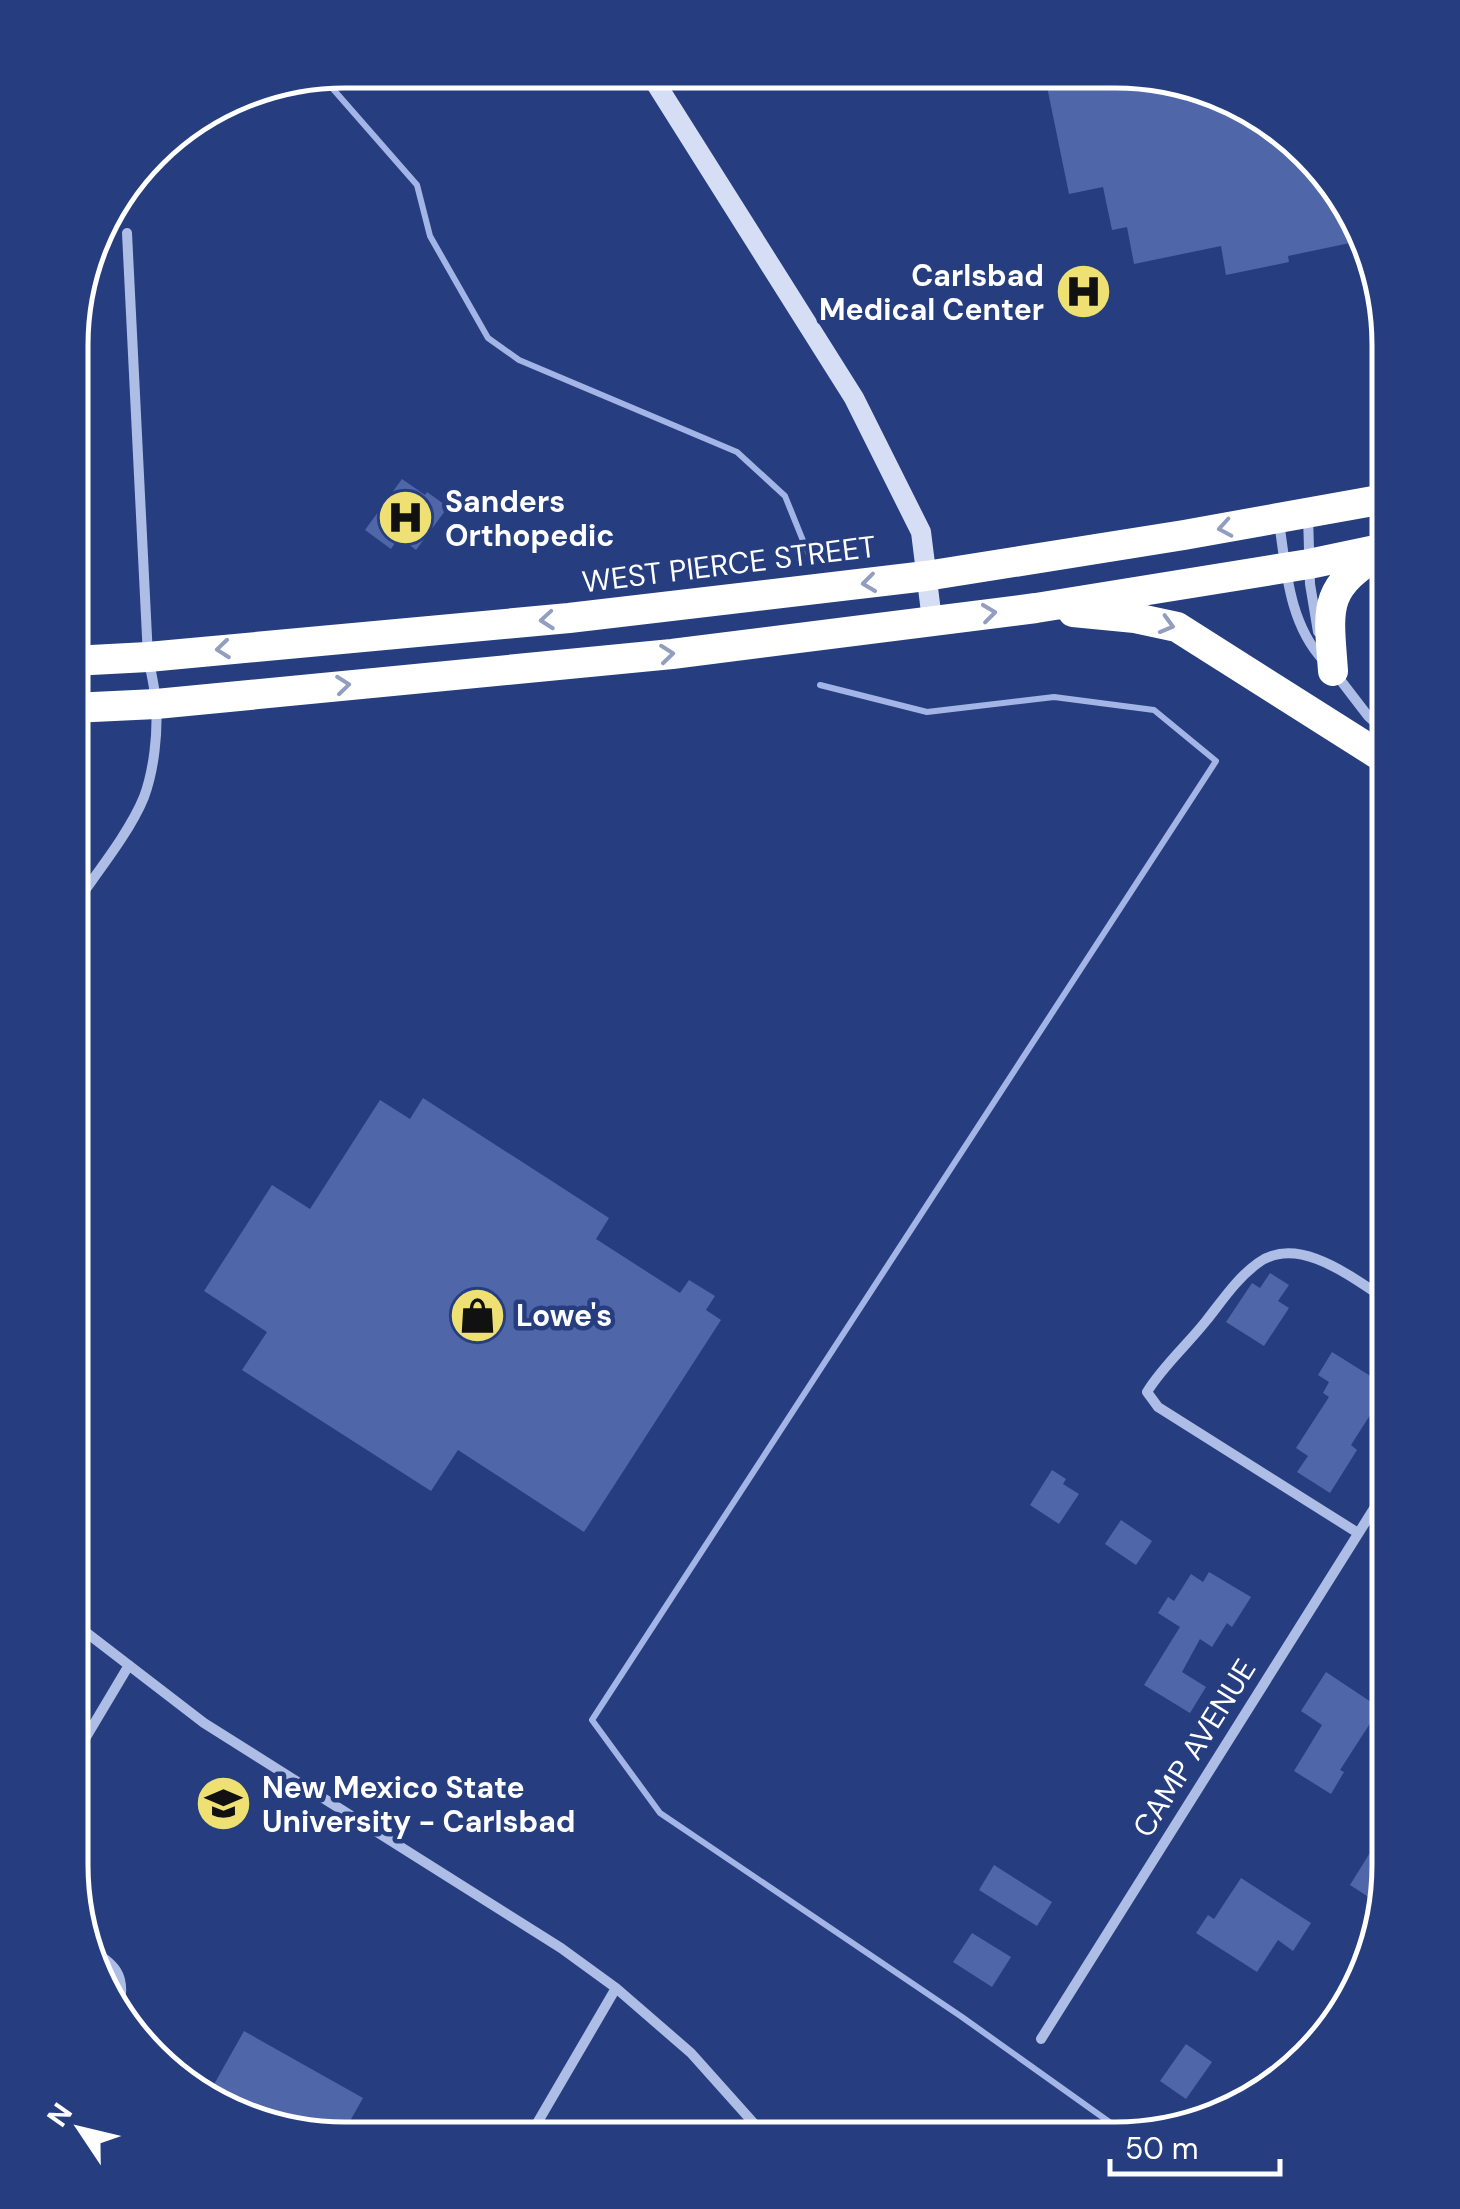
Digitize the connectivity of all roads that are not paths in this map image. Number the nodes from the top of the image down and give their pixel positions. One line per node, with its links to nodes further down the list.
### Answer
1 (659, 88): 8 (street)
2 (127, 232): 11 (street)
3 (1372, 501): 4 (highway, WEST PIERCE STREET)
4 (1293, 516): 7 (street); 7 (street); 8 (highway, WEST PIERCE STREET, one-way to 8)
5 (1372, 551): 7 (highway)
6 (1372, 560): 13 (highway)
7 (1298, 565): 9 (highway); 13 (street); 13 (street)
8 (926, 576): 10 (street); 11 (highway, WEST PIERCE STREET, one-way to 11)
9 (1036, 608): 10 (highway, one-way to 9); 17 (highway, one-way to 17)
10 (932, 620): 14 (highway, one-way to 10)
11 (148, 657): 12 (highway, WEST PIERCE STREET); 14 (street)
12 (88, 660)
13 (1333, 671): 16 (street)
14 (156, 704): 15 (highway); 18 (street)
15 (88, 707)
16 (1372, 720)
17 (1372, 751)
18 (88, 886)
19 (1372, 1291): 21 (street)
20 (1372, 1512): 21 (street, CAMP AVENUE)
21 (1358, 1533): 28 (street, CAMP AVENUE)
22 (88, 1634): 23 (street)
23 (129, 1665): 24 (street); 26 (street)
24 (88, 1734)
25 (106, 1960): 27 (street)
26 (616, 1988): 29 (street); 30 (street)
27 (122, 1994)
28 (1041, 2039)
29 (538, 2122)
30 (753, 2122)

